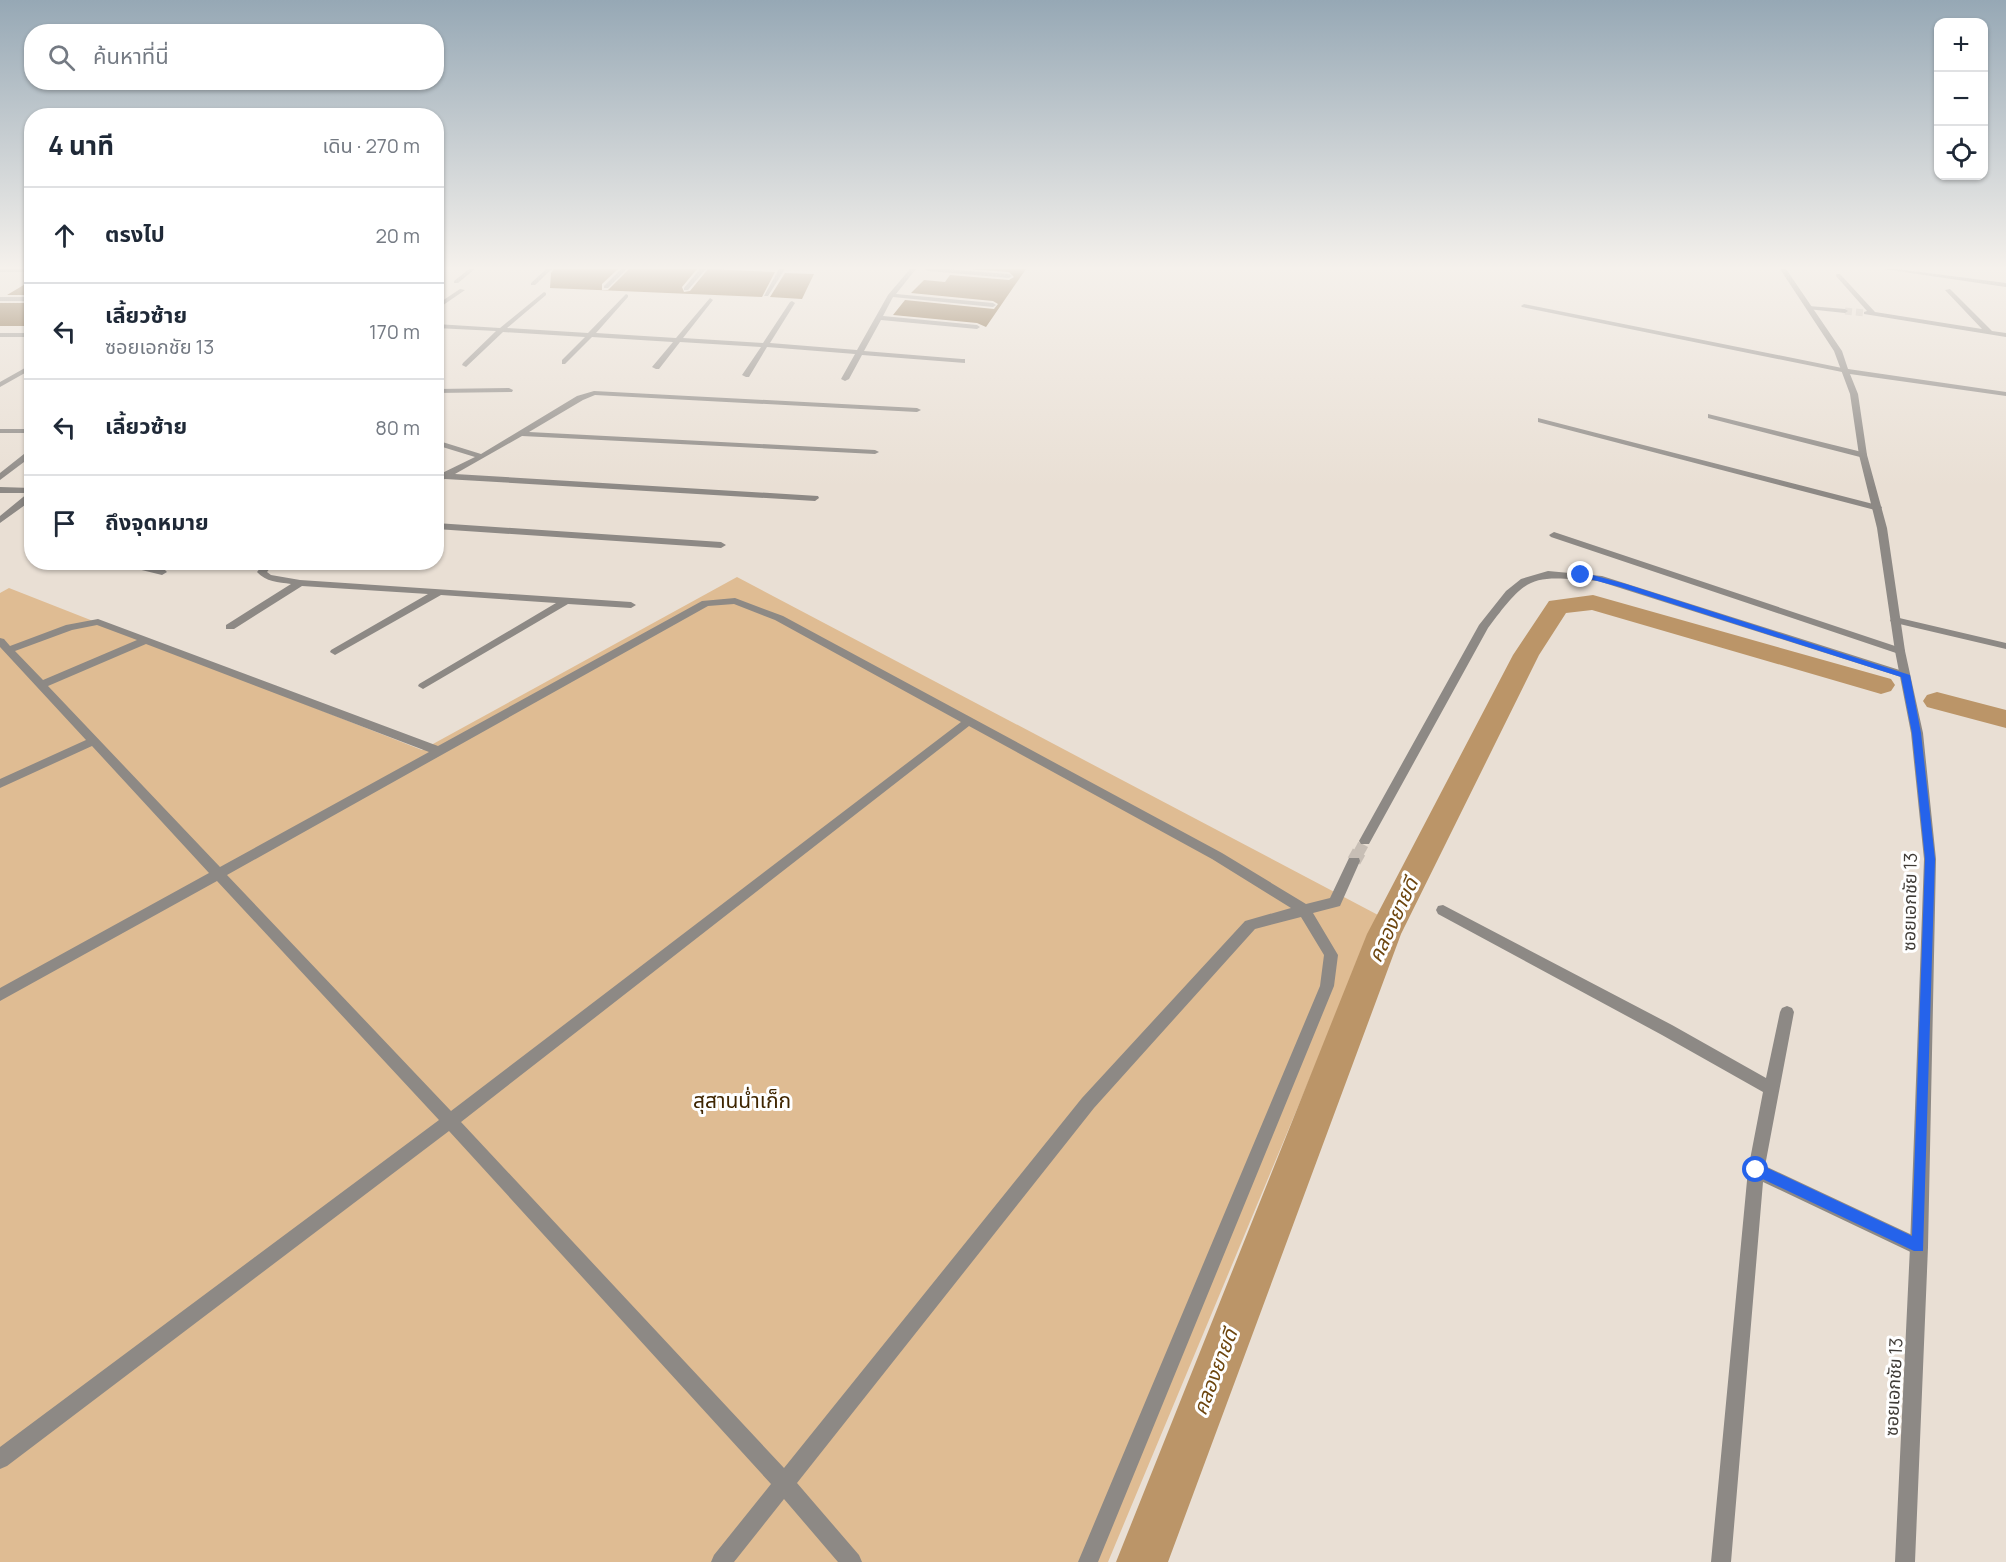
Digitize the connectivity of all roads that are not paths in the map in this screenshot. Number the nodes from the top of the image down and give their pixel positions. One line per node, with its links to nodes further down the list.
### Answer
1 (489, 342): 13 (street)
2 (582, 342): 12 (street)
3 (678, 342): 14 (street)
4 (699, 342): 9 (street)
5 (769, 342): 9 (street)
6 (865, 342): 10 (street)
7 (1702, 342): 16 (street)
8 (1829, 342): 16 (street, ซอยเอกชัย 13)
9 (767, 345): 10 (street); 17 (street)
10 (860, 351): 11 (street); 18 (street)
11 (962, 361)
12 (565, 362)
13 (466, 365)
14 (656, 367)
15 (24, 371): 19 (street)
16 (1847, 371): 22 (street); 31 (street, ซอยเอกชัย 13)
17 (746, 375)
18 (845, 379)
19 (0, 385)
20 (509, 390): 21 (street)
21 (444, 391)
22 (2006, 394)
23 (917, 410): 28 (street)
24 (1711, 416): 31 (street)
25 (1541, 420): 41 (street)
26 (0, 431): 27 (street)
27 (24, 431)
28 (519, 434): 30 (street); 32 (street)
29 (444, 445): 32 (street)
30 (875, 452)
31 (1863, 455): 41 (street, ซอยเอกชัย 13)
32 (482, 457): 34 (street)
33 (24, 458): 35 (street)
34 (444, 476)
35 (0, 477)
36 (444, 478): 39 (street)
37 (0, 490): 38 (street)
38 (24, 491)
39 (815, 498)
40 (24, 501): 42 (street)
41 (1878, 508): 53 (street, ซอยเอกชัย 13)
42 (0, 520)
43 (444, 527): 45 (street)
44 (1554, 535): 58 (street)
45 (721, 545)
46 (152, 570): 48 (street)
47 (264, 570): 49 (street)
48 (162, 572)
49 (300, 583): 50 (street); 54 (street)
50 (439, 593): 51 (street); 59 (street)
51 (566, 601): 52 (street); 62 (street)
52 (631, 605)
53 (1895, 621): 57 (street); 58 (street, ซอยเอกชัย 13)
54 (230, 627)
55 (147, 640): 56 (street); 61 (street); 65 (street)
56 (4, 646): 61 (street)
57 (2006, 646)
58 (1900, 651): 60 (street, ซอยเอกชัย 13)
59 (335, 652)
60 (1905, 675): 67 (street); 77 (street, ซอยเอกชัย 13)
61 (40, 685): 64 (street)
62 (423, 686)
63 (969, 721): 65 (street); 70 (street); 75 (street)
64 (93, 741): 66 (street); 69 (street)
65 (439, 751): 69 (street)
66 (0, 784)
67 (1365, 841)
68 (1354, 861): 70 (street)
69 (216, 873): 72 (street); 75 (street)
70 (1303, 909): 79 (street); 82 (street)
71 (1443, 910): 74 (street)
72 (0, 995)
73 (1787, 1012): 74 (street)
74 (1772, 1089): 76 (street)
75 (450, 1120): 78 (street); 79 (street)
76 (1756, 1170): 77 (street); 83 (street)
77 (1918, 1246): 84 (street, ซอยเอกชัย 13)
78 (0, 1459)
79 (785, 1484): 80 (street); 81 (street)
80 (721, 1562)
81 (852, 1562)
82 (1088, 1562)
83 (1721, 1562)
84 (1905, 1562)

